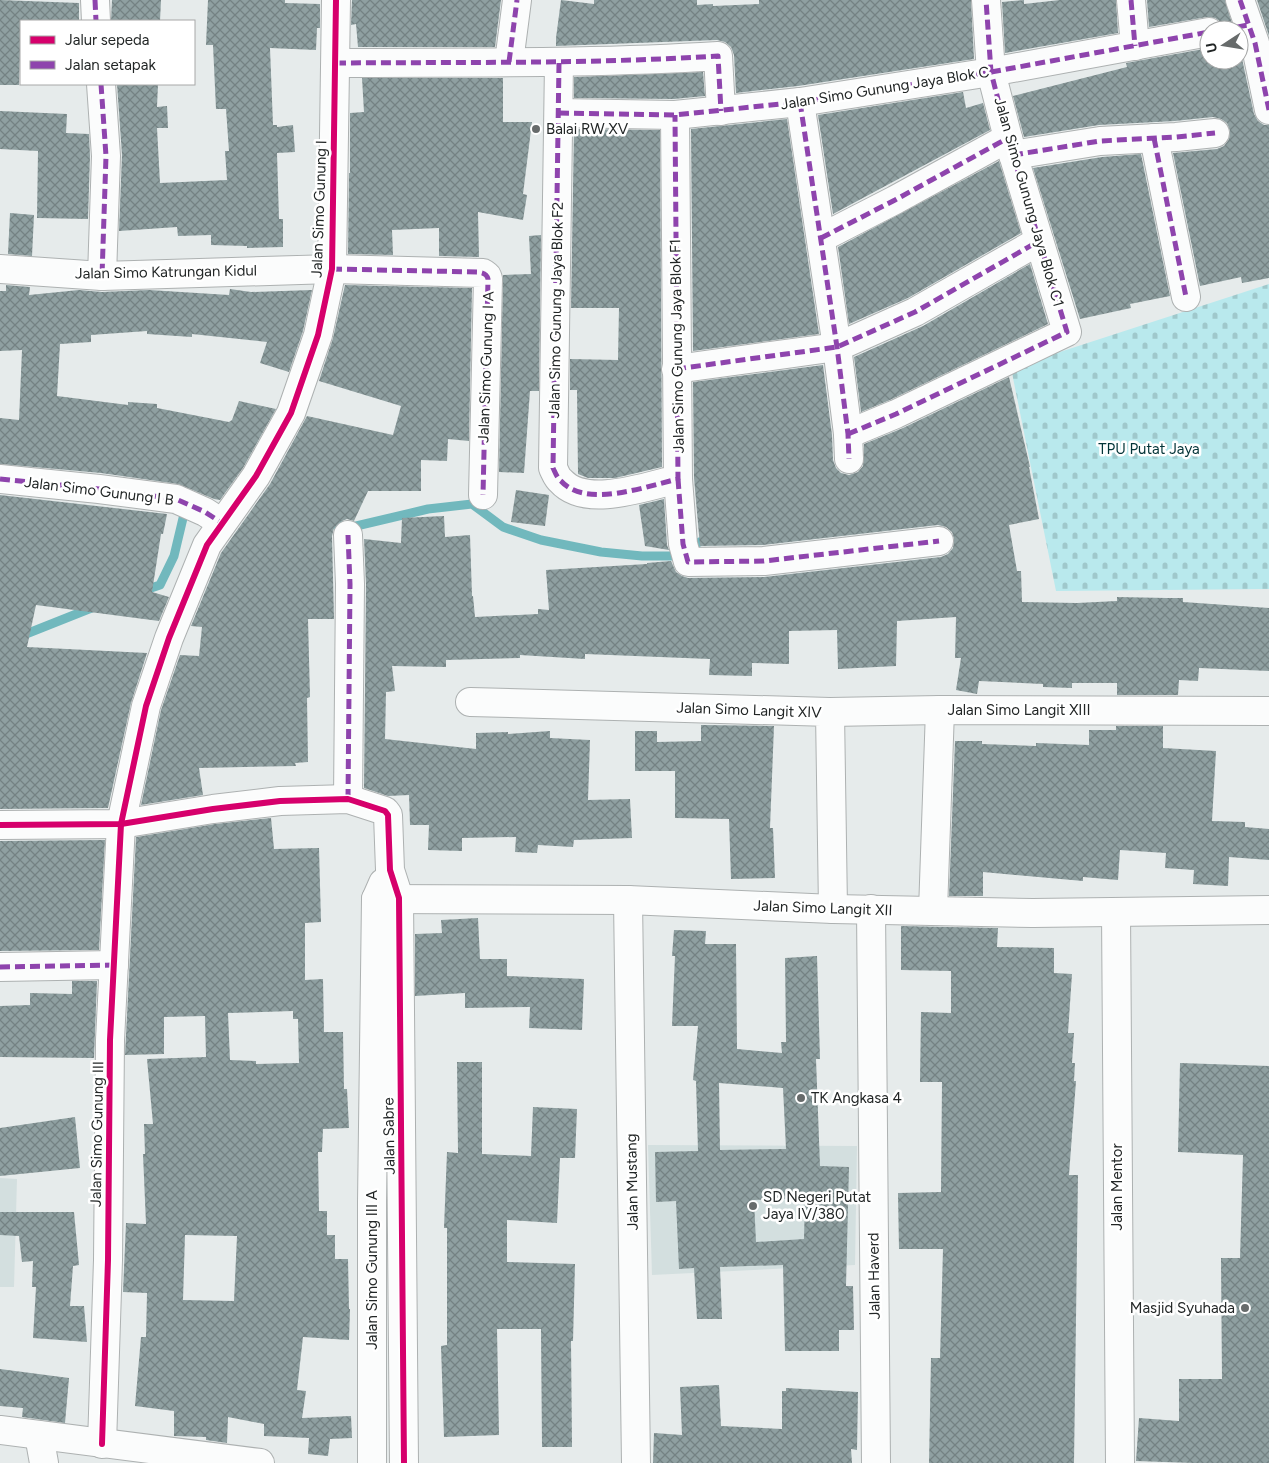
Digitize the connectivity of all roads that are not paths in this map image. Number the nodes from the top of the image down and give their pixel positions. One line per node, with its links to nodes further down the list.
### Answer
1 (95, 0): 7 (street)
2 (336, 0): 12 (street, Jalan Simo Gunung I)
3 (517, 0): 11 (street)
4 (986, 0): 14 (street, Jalan Simo Gunung Jaya Blok C1)
5 (1131, 0): 10 (street)
6 (1244, 12): 8 (street); 17 (street)
7 (96, 20)
8 (1234, 20)
9 (1199, 34): 10 (street, Jalan Simo Gunung Jaya Blok C)
10 (1135, 46): 14 (street, Jalan Simo Gunung Jaya Blok C)
11 (509, 62): 12 (street); 13 (street)
12 (336, 63): 27 (street, Jalan Simo Gunung I)
13 (560, 63): 18 (street); 19 (street, Jalan Simo Gunung Jaya Blok F2)
14 (991, 72): 16 (street, Jalan Simo Gunung Jaya Blok C); 23 (street, Jalan Simo Gunung Jaya Blok C1)
15 (101, 85): 28 (street)
16 (800, 102): 18 (street, Jalan Simo Gunung Jaya Blok C); 24 (street)
17 (1269, 110)
18 (721, 111): 20 (street, Jalan Simo Gunung Jaya Blok C)
19 (558, 113): 20 (street, Jalan Simo Gunung Jaya Blok C); 33 (street, Jalan Simo Gunung Jaya Blok F2)
20 (675, 115): 31 (street, Jalan Simo Gunung Jaya Blok F1)
21 (1215, 133): 22 (street)
22 (1154, 138): 23 (street); 29 (street)
23 (1010, 146): 24 (street); 25 (street, Jalan Simo Gunung Jaya Blok C1)
24 (820, 238): 30 (street)
25 (1039, 241): 30 (street); 30 (street, Jalan Simo Gunung Jaya Blok C1)
26 (0, 269): 28 (street, Jalan Simo Katrungan Kidul)
27 (332, 269): 28 (street, Jalan Simo Katrungan Kidul); 34 (street, Jalan Simo Gunung I A); 35 (street, Jalan Simo Gunung I)
28 (102, 276)
29 (1186, 297)
30 (837, 346): 31 (street)
31 (676, 369): 33 (street, Jalan Simo Gunung Jaya Blok F1)
32 (0, 479): 35 (street, Jalan Simo Gunung I B)
33 (678, 479): 37 (street, Jalan Simo Gunung Jaya Blok F1)
34 (483, 495)
35 (215, 512): 43 (street, Jalan Simo Gunung I)
36 (348, 535): 42 (street)
37 (939, 541)
38 (470, 702): 41 (street, Jalan Simo Langit XIV)
39 (940, 710): 40 (street, Jalan Simo Langit XIII); 41 (street); 50 (street, Jalan Simo Langit XIII)
40 (1269, 711)
41 (830, 712): 48 (street, Jalan Simo Langit XIV)
42 (348, 799): 43 (street); 45 (street, Jalan Sabre)
43 (121, 824): 44 (street); 52 (street, Jalan Simo Gunung III)
44 (0, 825)
45 (388, 898): 46 (street, Jalan Simo Langit XII); 59 (street, Jalan Simo Gunung III A); 60 (street, Jalan Sabre)
46 (628, 900): 48 (street, Jalan Simo Langit XII); 61 (street, Jalan Mustang)
47 (871, 909): 48 (street, Jalan Simo Langit XII); 50 (street, Jalan Simo Langit XII); 62 (street, Jalan Haverd)
48 (833, 910)
49 (1269, 910): 51 (street, Jalan Simo Langit XII)
50 (933, 911): 51 (street, Jalan Simo Langit XII)
51 (1116, 912): 63 (street, Jalan Mentor)
52 (114, 965): 53 (street); 56 (street, Jalan Simo Gunung III)
53 (0, 967)
54 (0, 1430): 55 (street)
55 (39, 1435): 56 (street); 57 (street)
56 (102, 1444): 58 (street)
57 (44, 1463)
58 (260, 1463)
59 (372, 1463)
60 (404, 1463)
61 (636, 1463)
62 (876, 1463)
63 (1120, 1463)

